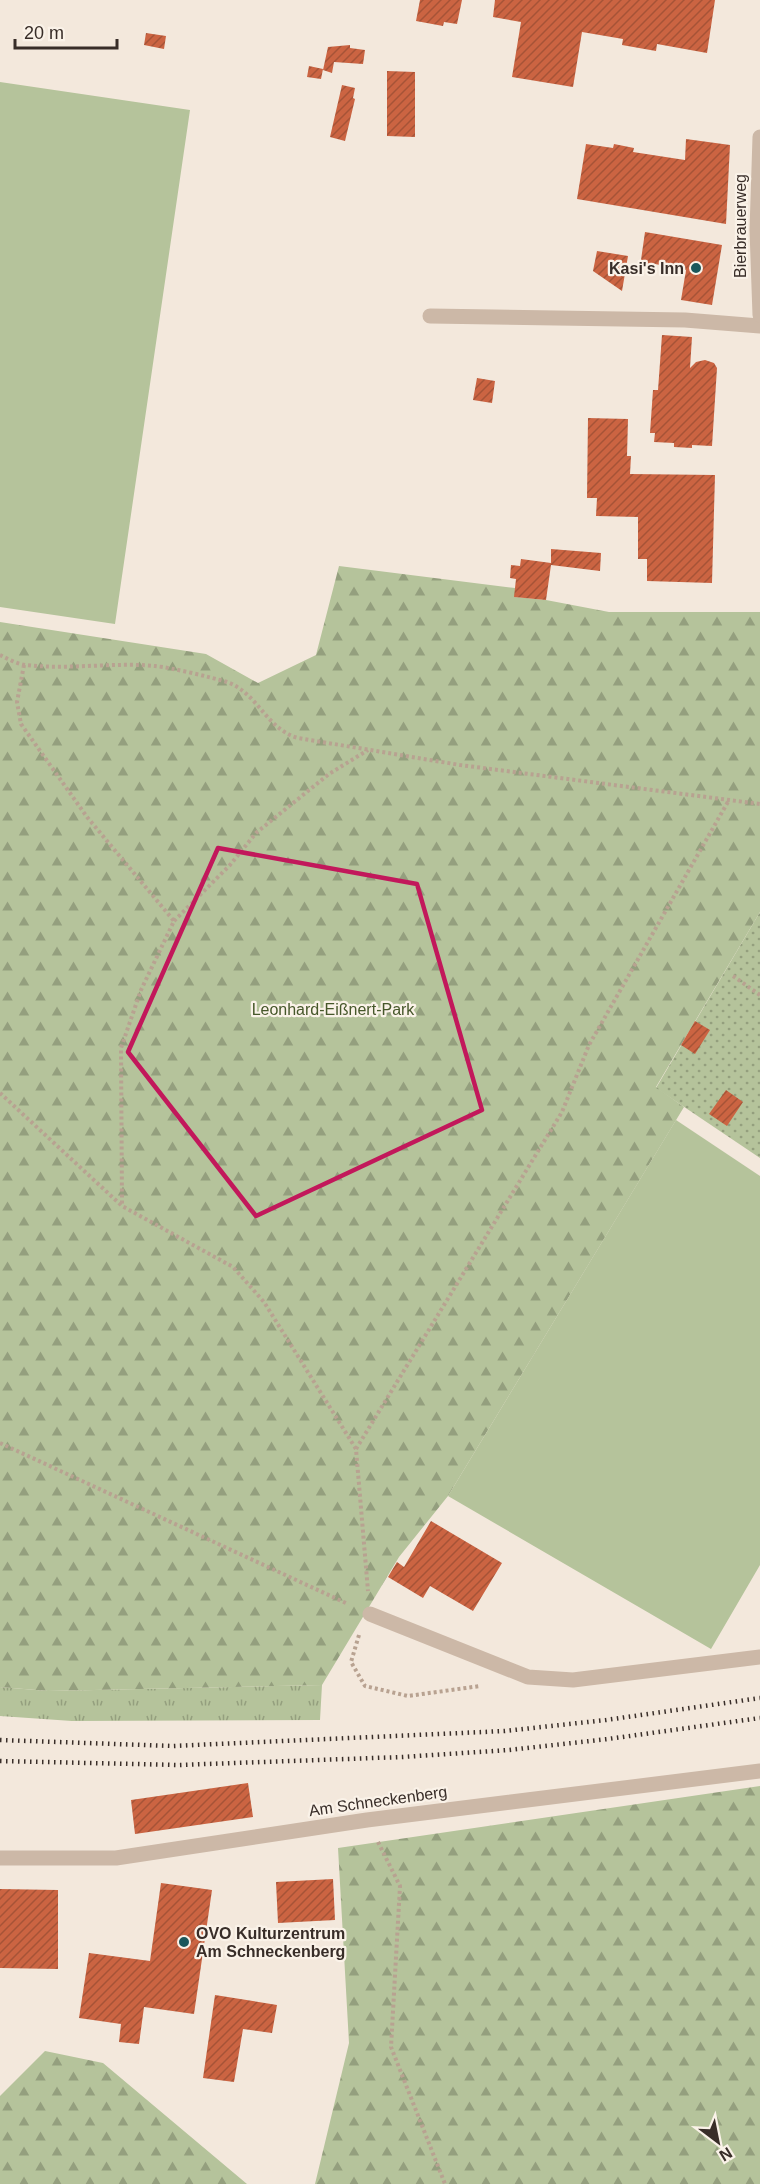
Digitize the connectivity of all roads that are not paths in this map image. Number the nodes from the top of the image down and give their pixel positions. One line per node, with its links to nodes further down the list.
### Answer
1 (760, 137): 2 (street, Bierbrauerweg)
2 (760, 315)
3 (430, 316): 4 (street)
4 (760, 326)
5 (370, 1614): 6 (street)
6 (760, 1657)
7 (760, 1771): 8 (street, Am Schneckenberg)
8 (0, 1858)

